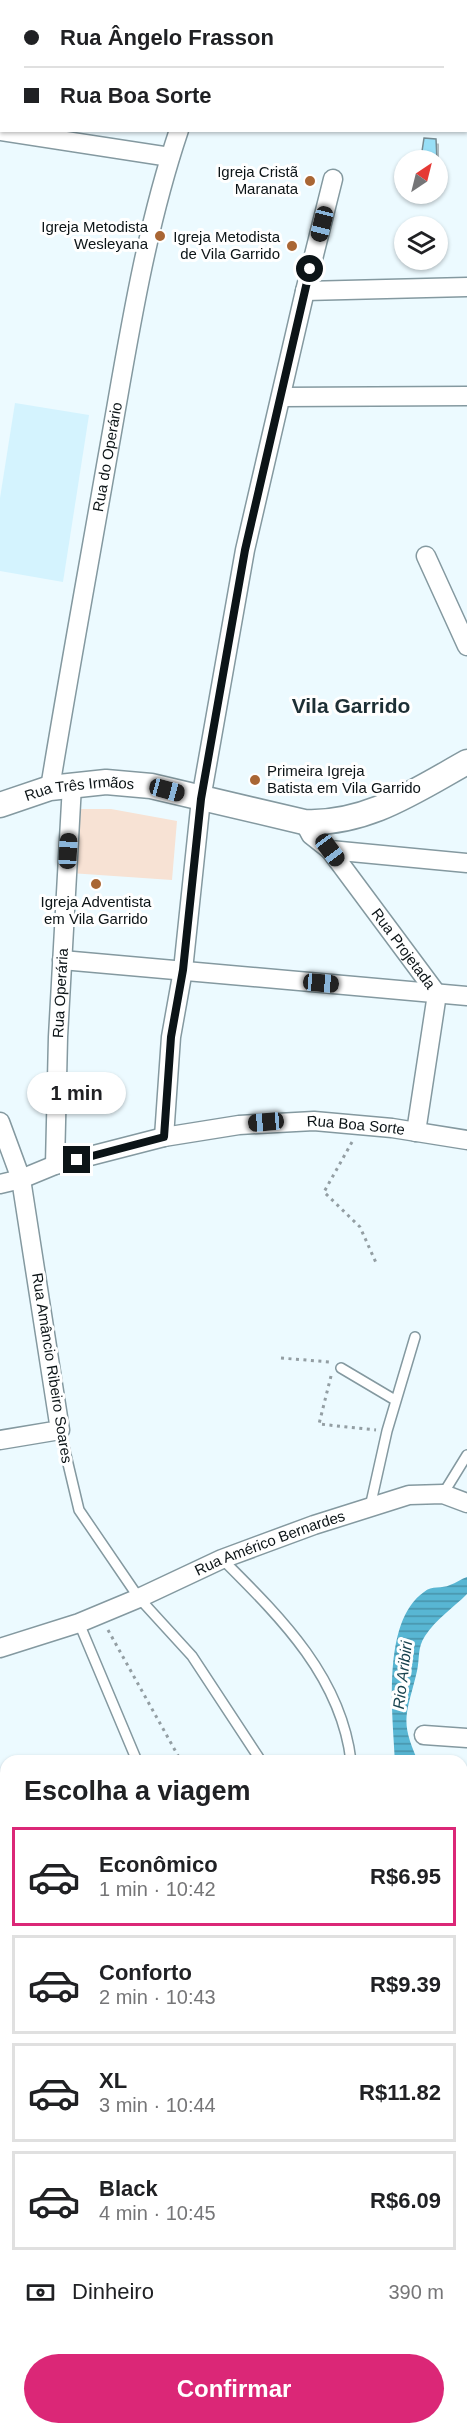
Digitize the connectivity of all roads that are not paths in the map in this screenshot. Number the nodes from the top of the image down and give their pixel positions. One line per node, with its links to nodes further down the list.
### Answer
1 (6, 132): 3 (street)
2 (178, 132): 3 (street, Rua do Operário)
3 (170, 158): 12 (street, Rua do Operário)
4 (333, 179): 6 (street)
5 (467, 287): 6 (street)
6 (305, 291): 8 (street)
7 (467, 396): 8 (street)
8 (280, 397): 13 (street)
9 (426, 556): 10 (street)
10 (467, 646)
11 (467, 762): 15 (street, Rua Três Irmãos)
12 (61, 786): 13 (street, Rua Três Irmãos); 14 (street, Rua Três Irmãos); 18 (street, Rua Operária)
13 (201, 799): 15 (street, Rua Três Irmãos); 19 (street)
14 (0, 805)
15 (304, 822): 16 (street, Rua Projetada)
16 (330, 850): 17 (street); 20 (street, Rua Projetada)
17 (467, 863)
18 (62, 960): 19 (street); 26 (street, Rua Operária)
19 (183, 970): 20 (street); 24 (street)
20 (437, 994): 21 (street); 23 (street, Rua Projetada)
21 (467, 996)
22 (0, 1122): 27 (street, Rua Amâncio Ribeiro Soares)
23 (416, 1132): 24 (street, Rua Boa Sorte); 25 (street, Rua Boa Sorte)
24 (164, 1137): 26 (street, Rua Boa Sorte)
25 (467, 1140)
26 (55, 1165): 27 (street, Rua Boa Sorte)
27 (21, 1179): 28 (street, Rua Boa Sorte); 32 (street, Rua Amâncio Ribeiro Soares)
28 (0, 1184)
29 (415, 1337): 31 (lane)
30 (338, 1365): 31 (lane)
31 (395, 1400): 37 (lane)
32 (60, 1430): 33 (street); 39 (lane, Rua Amâncio Ribeiro Soares)
33 (0, 1440)
34 (467, 1455): 35 (lane)
35 (443, 1494): 36 (street, Rua Américo Bernardes); 37 (street, Rua Américo Bernardes)
36 (467, 1503)
37 (369, 1509): 38 (street, Rua Américo Bernardes)
38 (222, 1558): 39 (street, Rua Américo Bernardes); 46 (lane)
39 (139, 1598): 40 (street, Rua Américo Bernardes); 45 (lane, Rua Amâncio Ribeiro Soares)
40 (79, 1623): 41 (street, Rua Américo Bernardes); 44 (lane)
41 (0, 1648)
42 (424, 1735): 43 (street)
43 (467, 1738)
44 (134, 1755)
45 (257, 1755)
46 (350, 1755)

